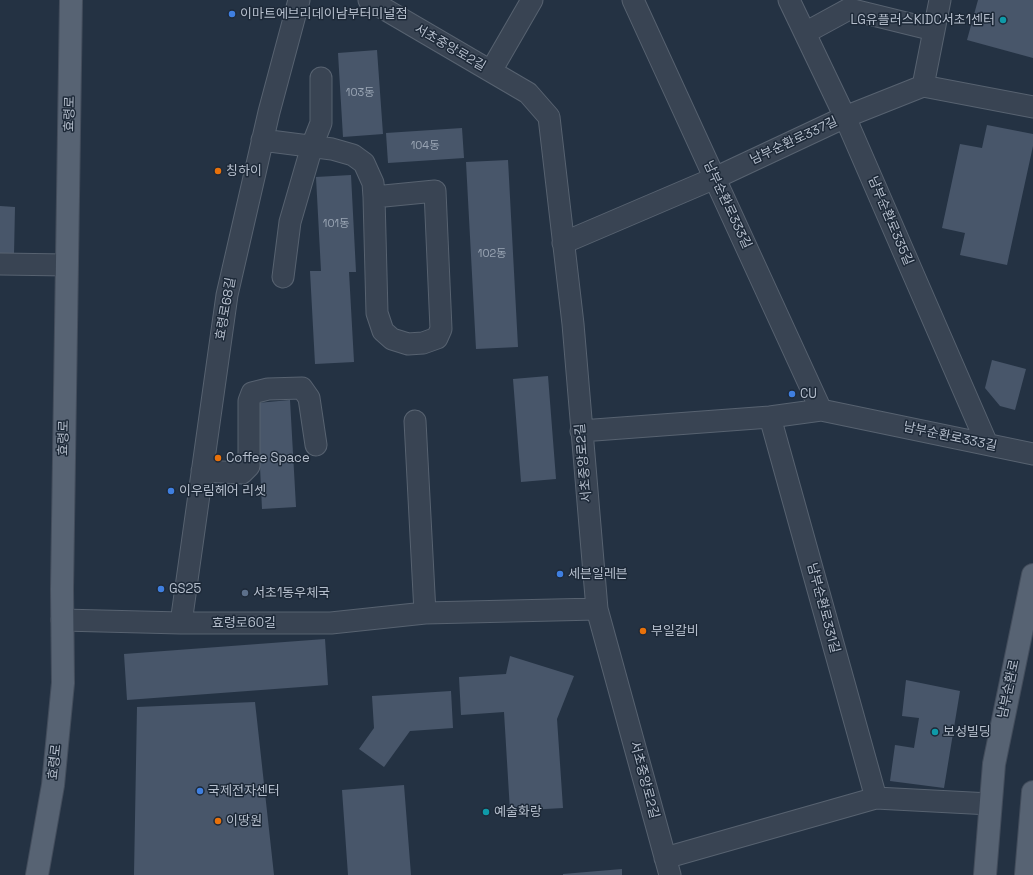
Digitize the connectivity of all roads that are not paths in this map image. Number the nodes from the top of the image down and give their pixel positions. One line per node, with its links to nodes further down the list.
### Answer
1 (71, 0): 21 (main road, 효령로)
2 (299, 0): 15 (street, 효령로68길)
3 (369, 0): 10 (street, 서초중앙로2길)
4 (532, 0): 10 (street, 서초중앙로2길)
5 (634, 0): 17 (street, 남부순환로333길)
6 (789, 0): 9 (street, 남부순환로335길)
7 (940, 0): 8 (street)
8 (934, 30): 9 (street); 12 (street)
9 (805, 34): 14 (street, 남부순환로335길)
10 (490, 71): 19 (street, 서초중앙로2길)
11 (321, 78): 16 (street)
12 (922, 86): 13 (street); 14 (street, 남부순환로337길)
13 (1033, 107)
14 (845, 117): 17 (street, 남부순환로337길); 27 (street, 남부순환로335길)
15 (262, 140): 16 (street); 30 (street, 효령로68길)
16 (312, 146): 18 (street); 22 (street)
17 (715, 178): 19 (street, 남부순환로337길); 23 (street, 남부순환로333길)
18 (374, 197): 18 (street)
19 (563, 242): 26 (street, 서초중앙로2길)
20 (0, 264): 21 (street)
21 (67, 265): 34 (main road, 효령로)
22 (283, 276)
23 (821, 410): 24 (street, 남부순환로333길); 27 (street, 남부순환로333길)
24 (770, 418): 26 (street, 남부순환로333길); 37 (street, 남부순환로331길)
25 (415, 421): 33 (street)
26 (581, 431): 32 (street, 서초중앙로2길)
27 (987, 444): 29 (street, 남부순환로333길)
28 (316, 445): 30 (street)
29 (1033, 454)
30 (202, 471): 35 (street, 효령로68길)
31 (1033, 575): 38 (main road, 남부순환로)
32 (597, 609): 33 (street, 효령로60길); 39 (street, 서초중앙로2길)
33 (425, 613): 35 (street, 효령로60길)
34 (62, 620): 35 (street, 효령로60길); 40 (main road, 효령로)
35 (181, 623)
36 (1033, 792): 42 (main road)
37 (876, 798): 38 (street); 39 (street)
38 (990, 804): 41 (main road, 남부순환로)
39 (668, 867)
40 (37, 875)
41 (985, 875)
42 (1026, 875)

